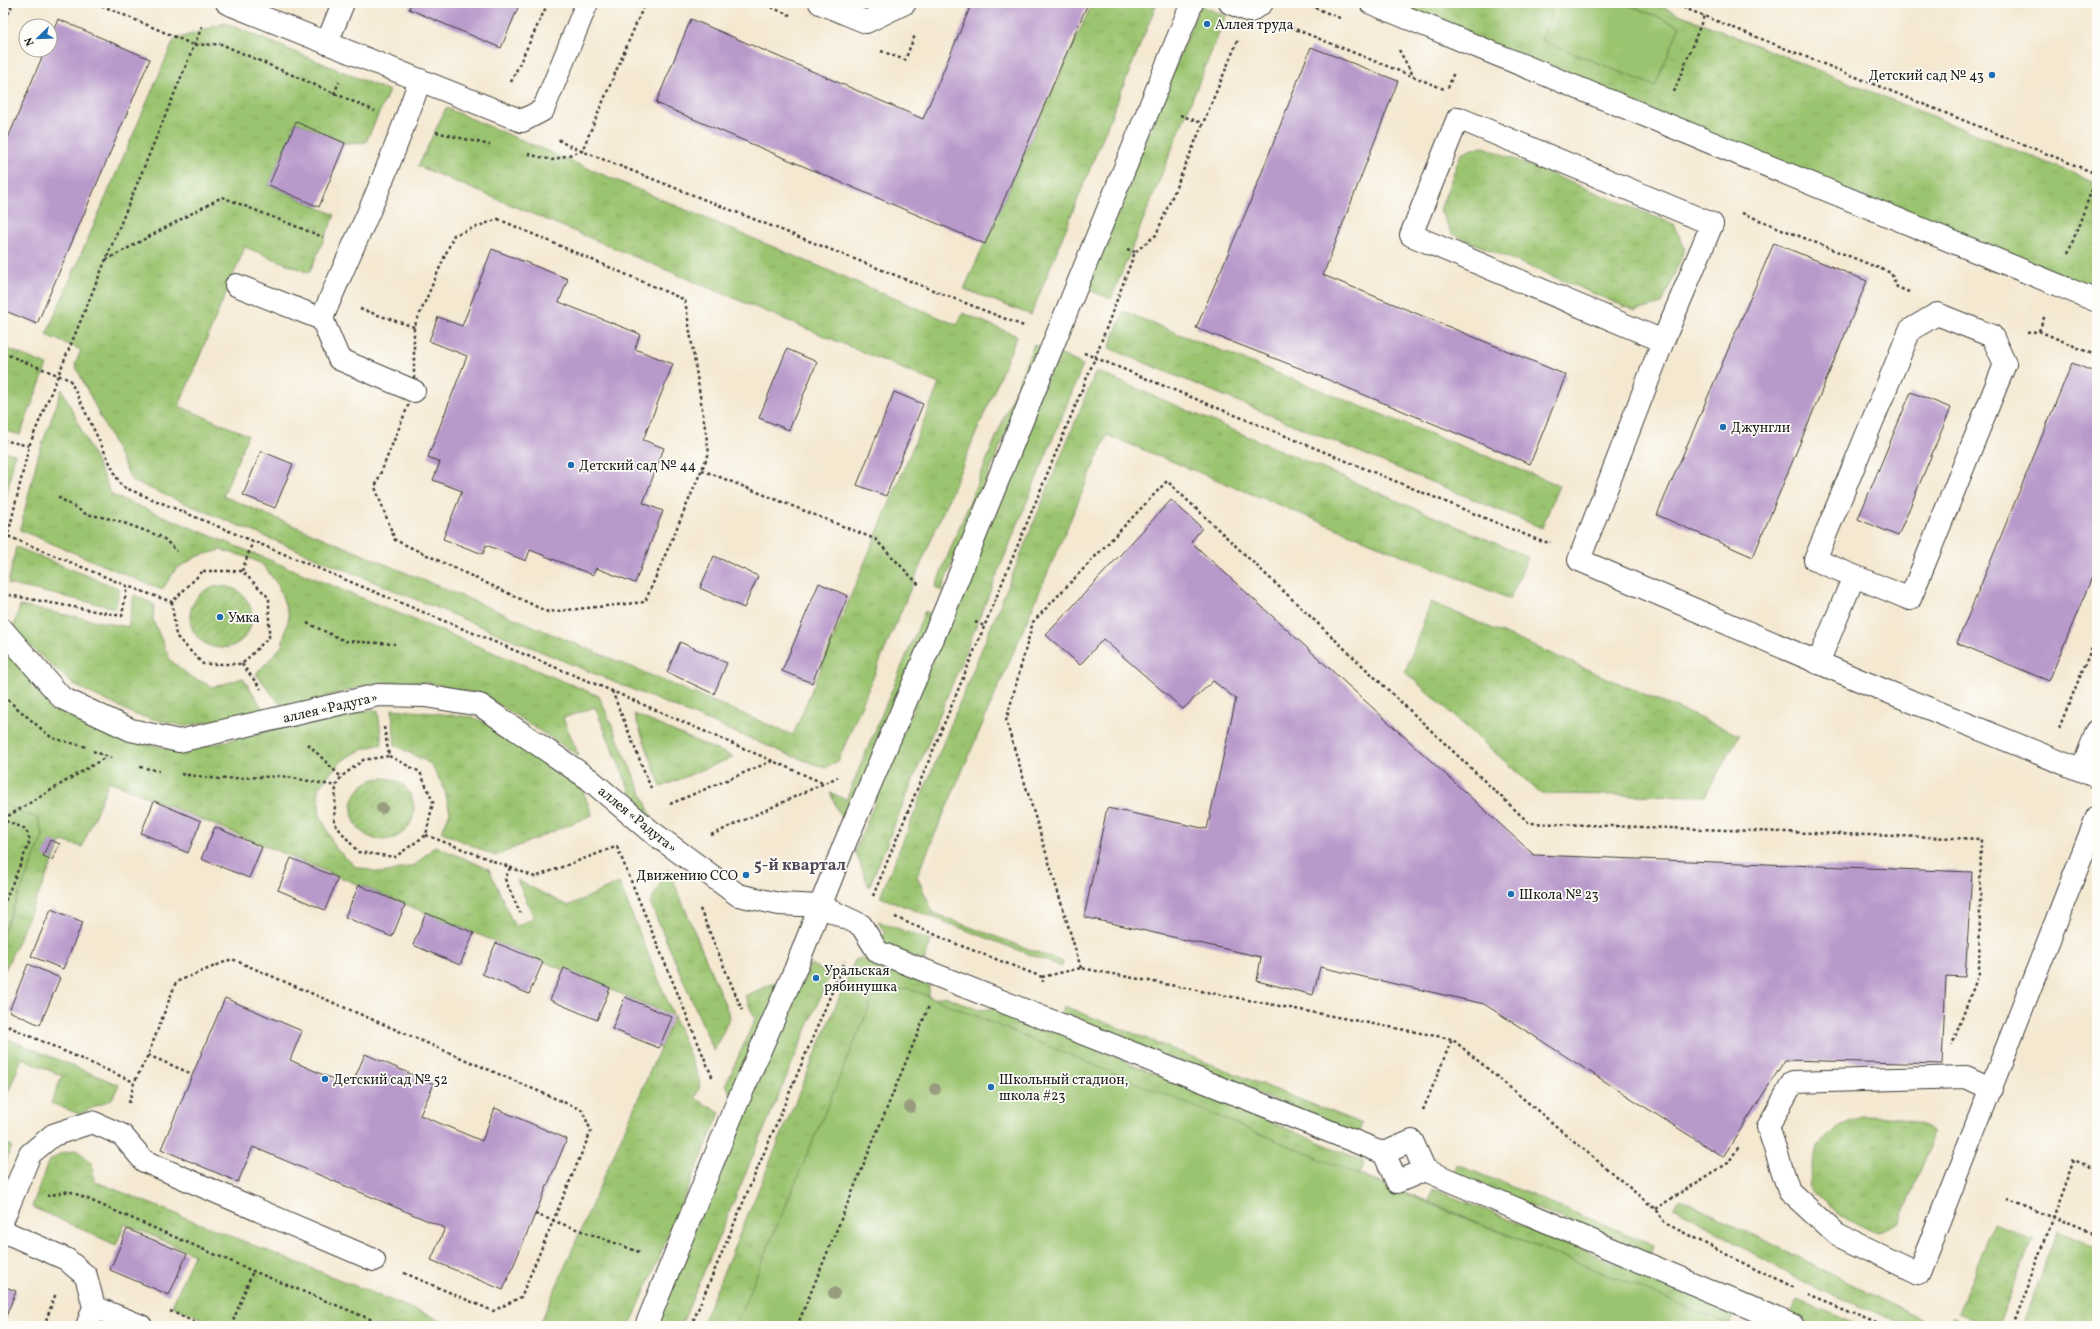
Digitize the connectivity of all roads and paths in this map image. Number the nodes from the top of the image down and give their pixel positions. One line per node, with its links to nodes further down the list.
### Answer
1 (13, 3): 17 (path)
2 (96, 3): 19 (path)
3 (548, 3): 21 (path)
4 (587, 3): 20 (street)
5 (645, 3): 24 (path)
6 (820, 3): 7 (street)
7 (905, 3)
8 (1192, 3): 49 (street)
9 (1230, 3): 13 (street)
10 (1371, 3): 22 (street)
11 (1672, 3): 15 (path)
12 (234, 4): 18 (street)
13 (1256, 7): 51 (path)
14 (338, 8): 18 (street)
15 (1704, 16): 22 (path); 25 (path)
16 (206, 17): 19 (path)
17 (3, 26)
18 (327, 43): 20 (street)
19 (194, 45): 23 (path); 27 (path)
20 (420, 80): 23 (street)
21 (509, 86)
22 (1662, 122): 29 (street)
23 (405, 124): 26 (street)
24 (582, 151)
25 (2097, 174)
26 (352, 249): 27 (path); 30 (street)
27 (106, 261): 33 (path)
28 (236, 285): 30 (street)
29 (2097, 301)
30 (322, 319): 34 (street)
31 (1663, 341): 31 (street); 55 (street)
32 (3, 353): 33 (path)
33 (57, 376): 36 (path); 41 (path)
34 (414, 391): 37 (path); 37 (path)
35 (3, 440): 36 (path)
36 (29, 446): 40 (path)
37 (702, 470): 49 (path)
38 (58, 497): 42 (path)
39 (3, 534): 40 (path)
40 (8, 535): 43 (path); 46 (path)
41 (253, 541): 44 (path); 60 (path)
42 (177, 550)
43 (3, 556)
44 (242, 571): 48 (path); 48 (path)
45 (1854, 576): 45 (street); 55 (street)
46 (127, 586): 47 (path); 48 (path)
47 (3, 594)
48 (172, 602)
49 (946, 610): 51 (path); 79 (street)
50 (307, 623): 54 (path)
51 (984, 626): 81 (path)
52 (3, 630): 57 (street, аллея «Радуга»)
53 (2097, 635): 58 (path)
54 (395, 644)
55 (1818, 663): 65 (street)
56 (282, 718): 57 (street, аллея «Радуга»); 66 (path); 76 (street, аллея «Радуга»)
57 (131, 730): 71 (path)
58 (2058, 730)
59 (2097, 731): 65 (street)
60 (773, 761): 67 (path); 69 (path)
61 (135, 766): 62 (path)
62 (164, 772)
63 (180, 774): 68 (path)
64 (845, 774): 67 (path)
65 (2089, 774)
66 (341, 777): 68 (path); 72 (path)
67 (824, 784): 76 (path)
68 (336, 786): 72 (path)
69 (666, 806)
70 (2097, 817): 92 (street)
71 (3, 820): 78 (path)
72 (426, 835): 77 (path)
73 (614, 840): 74 (path)
74 (617, 846): 75 (path); 77 (path); 93 (path)
75 (624, 847)
76 (684, 856): 79 (street, аллея «Радуга»)
77 (510, 868): 80 (path)
78 (3, 906)
79 (821, 906): 81 (street); 93 (street)
80 (520, 913)
81 (861, 925): 85 (street); 120 (path)
82 (954, 943): 85 (path)
83 (1081, 968): 84 (path); 87 (path); 88 (path)
84 (1042, 977)
85 (942, 979): 97 (street); 121 (path)
86 (3, 1027): 91 (path)
87 (1452, 1039): 95 (path); 101 (path)
88 (1949, 1052)
89 (148, 1055): 90 (path); 91 (path); 105 (path)
90 (192, 1074)
91 (134, 1083): 94 (path)
92 (1992, 1089): 92 (street)
93 (731, 1117): 119 (street)
94 (122, 1135): 102 (street); 109 (street)
95 (1412, 1141): 97 (street); 98 (street)
96 (1740, 1143): 101 (path)
97 (1384, 1153): 98 (street)
98 (1425, 1170): 122 (street)
99 (2097, 1170): 104 (path)
100 (2007, 1199): 104 (path)
101 (1655, 1209): 112 (path)
102 (6, 1212): 110 (path)
103 (535, 1214): 105 (path)
104 (2054, 1219): 107 (path); 124 (path)
105 (554, 1222): 108 (path); 109 (path)
106 (3, 1231): 114 (street)
107 (2097, 1236)
108 (646, 1254)
109 (374, 1260)
110 (253, 1271): 117 (path); 118 (path)
111 (55, 1286): 115 (path)
112 (1798, 1291)
113 (1805, 1294): 123 (path)
114 (91, 1317): 116 (street)
115 (44, 1326)
116 (141, 1326)
117 (231, 1326)
118 (387, 1326)
119 (646, 1326)
120 (691, 1326)
121 (797, 1326)
122 (1793, 1326)
123 (1885, 1326)
124 (2012, 1326)

